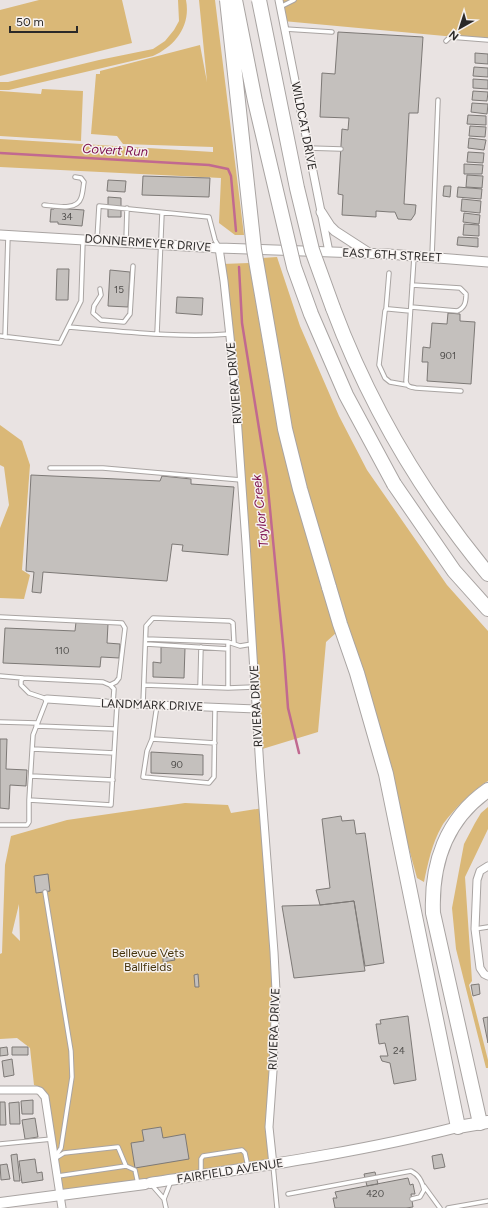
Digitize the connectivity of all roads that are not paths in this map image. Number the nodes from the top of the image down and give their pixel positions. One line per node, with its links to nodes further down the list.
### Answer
1 (227, 0): 88 (highway, bridge)
2 (235, 0): 48 (highway, bridge)
3 (259, 0): 45 (highway, bridge)
4 (294, 0): 5 (lane)
5 (279, 3): 6 (street, WILDCAT DRIVE)
6 (285, 29): 7 (lane); 11 (street, WILDCAT DRIVE)
7 (332, 32)
8 (488, 40): 9 (lane)
9 (446, 41)
10 (438, 100): 28 (lane)
11 (308, 148): 12 (lane); 16 (street, WILDCAT DRIVE)
12 (341, 149)
13 (75, 177): 14 (lane)
14 (44, 205)
15 (127, 208): 17 (lane); 20 (lane); 21 (lane)
16 (321, 212): 25 (street, WILDCAT DRIVE); 26 (street)
17 (162, 213): 22 (lane); 23 (lane)
18 (4, 236): 19 (street, DONNERMEYER DRIVE); 40 (lane)
19 (83, 239): 20 (street, DONNERMEYER DRIVE); 36 (lane)
20 (97, 240): 21 (street, DONNERMEYER DRIVE)
21 (126, 242): 22 (street, DONNERMEYER DRIVE)
22 (160, 244): 23 (street, DONNERMEYER DRIVE); 37 (lane)
23 (219, 248): 24 (street, DONNERMEYER DRIVE); 38 (street, RIVIERA DRIVE)
24 (296, 250): 25 (street, EAST 6TH STREET)
25 (329, 252): 26 (street, EAST 6TH STREET)
26 (369, 253): 27 (street, EAST 6TH STREET)
27 (414, 256): 28 (street, EAST 6TH STREET); 32 (lane)
28 (432, 258): 29 (street, EAST 6TH STREET)
29 (488, 262)
30 (133, 266): 33 (lane)
31 (390, 273): 35 (lane)
32 (412, 285): 34 (lane); 34 (lane)
33 (100, 289)
34 (410, 309): 35 (lane); 41 (lane)
35 (386, 310): 41 (lane)
36 (68, 327): 37 (lane); 40 (lane)
37 (157, 334): 38 (lane)
38 (229, 334): 44 (street, RIVIERA DRIVE)
39 (0, 336): 40 (lane)
40 (5, 337)
41 (406, 385): 42 (lane)
42 (461, 391)
43 (50, 468): 44 (lane)
44 (241, 480): 53 (street, RIVIERA DRIVE)
45 (455, 534): 46 (highway); 47 (highway)
46 (488, 563)
47 (488, 574)
48 (488, 610)
49 (0, 617): 58 (lane)
50 (146, 641): 51 (lane); 52 (lane); 54 (lane); 59 (lane)
51 (228, 642): 52 (lane); 55 (lane)
52 (234, 643): 53 (lane)
53 (252, 644): 60 (street, RIVIERA DRIVE)
54 (201, 647): 55 (lane); 61 (lane)
55 (228, 649): 62 (lane)
56 (0, 676): 57 (lane)
57 (23, 678): 58 (lane); 63 (lane)
58 (110, 685): 64 (lane)
59 (144, 685): 61 (lane); 65 (lane)
60 (255, 686): 62 (lane); 68 (street, RIVIERA DRIVE)
61 (200, 687): 62 (lane)
62 (228, 688)
63 (47, 699): 64 (street, LANDMARK DRIVE); 70 (lane)
64 (115, 704): 65 (street, LANDMARK DRIVE); 71 (lane)
65 (143, 704): 66 (street, LANDMARK DRIVE)
66 (156, 705): 67 (street, LANDMARK DRIVE); 72 (lane)
67 (215, 707): 68 (street, LANDMARK DRIVE); 73 (lane)
68 (257, 709): 92 (street, RIVIERA DRIVE)
69 (0, 722): 70 (lane)
70 (37, 725): 71 (lane); 74 (lane)
71 (115, 729): 75 (lane)
72 (152, 739): 73 (lane); 73 (lane)
73 (215, 744)
74 (32, 749): 75 (lane); 76 (lane)
75 (114, 753): 77 (lane)
76 (31, 776): 77 (lane); 79 (lane)
77 (112, 780): 79 (lane)
78 (488, 790): 87 (highway)
79 (29, 800): 80 (lane)
80 (0, 825)
81 (487, 866): 84 (street)
82 (45, 892): 91 (lane)
83 (488, 927): 84 (lane)
84 (475, 929): 85 (street)
85 (488, 976)
86 (0, 1090): 89 (street)
87 (484, 1122): 88 (main road)
88 (458, 1127): 92 (main road, FAIRFIELD AVENUE)
89 (52, 1139): 90 (lane); 91 (street)
90 (0, 1144)
91 (55, 1158): 93 (lane); 96 (street)
92 (273, 1164): 94 (main road, FAIRFIELD AVENUE); 108 (lane)
93 (126, 1166): 96 (lane); 98 (lane)
94 (248, 1168): 95 (main road, FAIRFIELD AVENUE); 95 (lane)
95 (201, 1175): 97 (main road, FAIRFIELD AVENUE)
96 (58, 1176): 100 (street)
97 (171, 1180): 98 (main road, FAIRFIELD AVENUE); 102 (lane)
98 (144, 1184): 100 (main road, FAIRFIELD AVENUE); 102 (lane)
99 (423, 1185): 101 (lane); 103 (lane); 109 (lane)
100 (60, 1194): 105 (main road, FAIRFIELD AVENUE); 106 (street)
101 (288, 1194)
102 (164, 1198): 107 (lane)
103 (412, 1198)
104 (488, 1201): 110 (lane)
105 (0, 1202)
106 (62, 1208)
107 (166, 1208)
108 (277, 1208)
109 (440, 1208)
110 (448, 1208)

